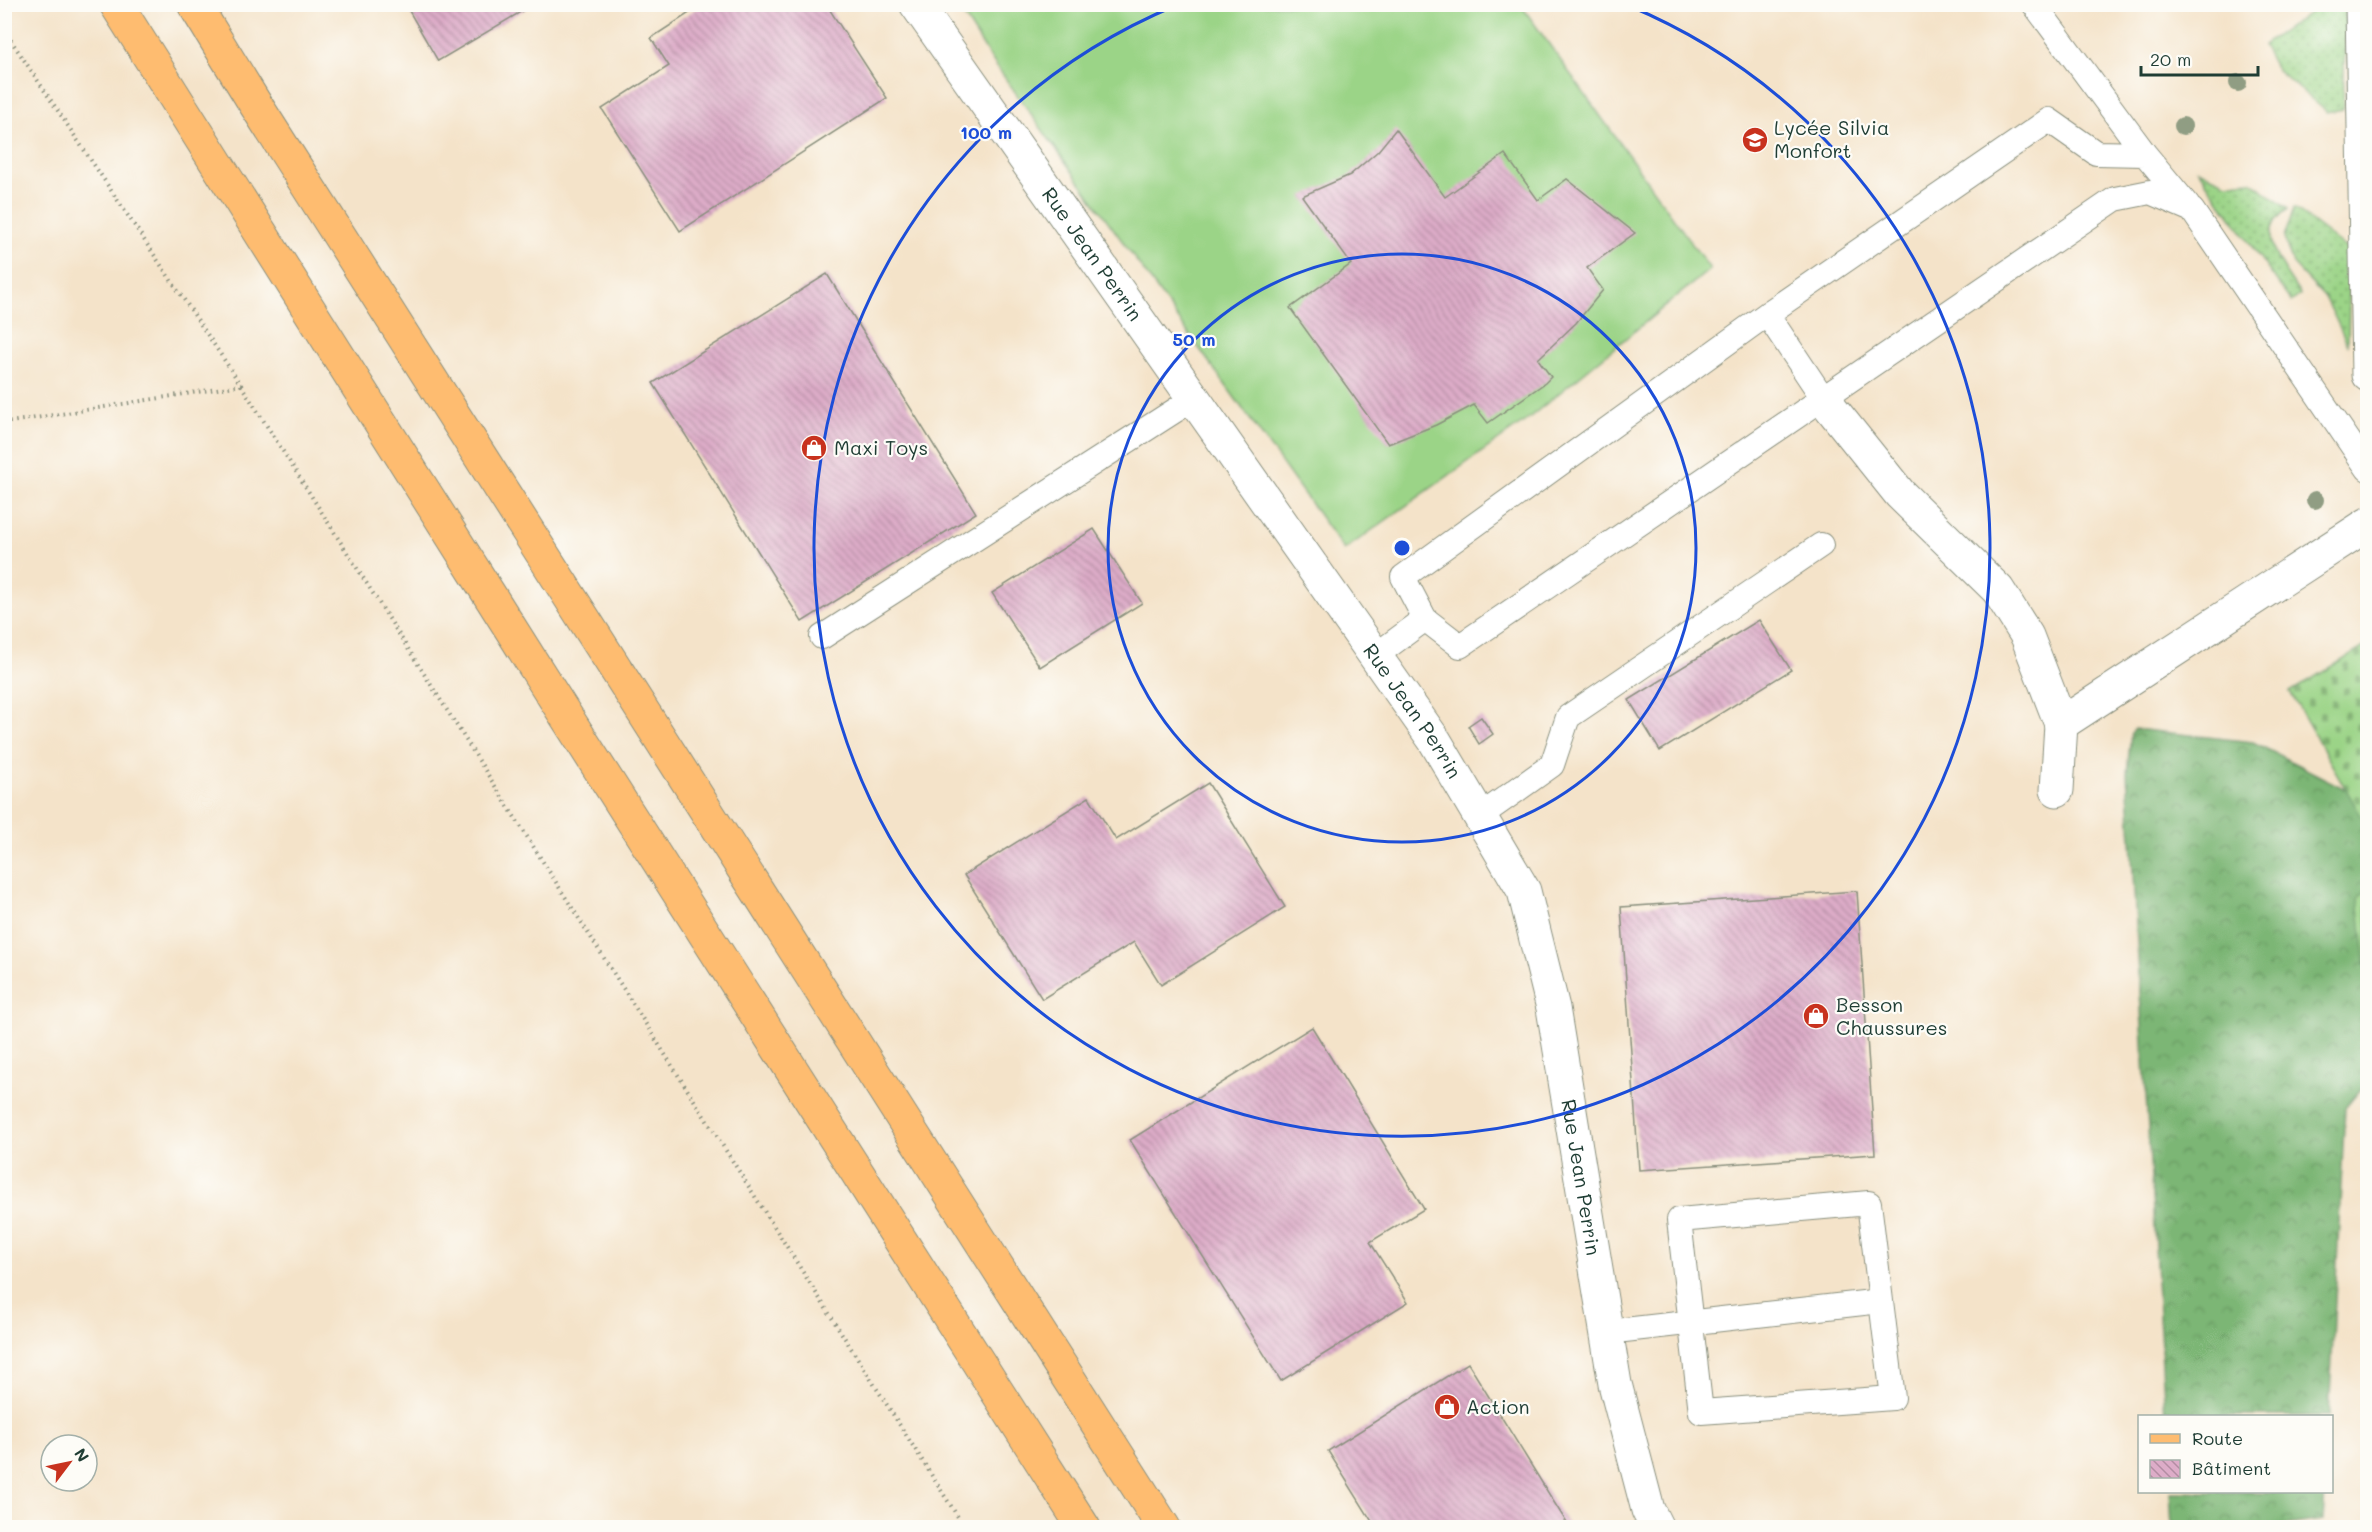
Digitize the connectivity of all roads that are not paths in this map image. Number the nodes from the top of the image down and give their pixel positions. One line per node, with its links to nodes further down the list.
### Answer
1 (116, 4): 24 (main road)
2 (194, 4): 25 (main road)
3 (916, 4): 11 (street, Rue Jean Perrin)
4 (2034, 4): 6 (lane)
5 (2362, 4): 9 (street)
6 (2145, 154): 7 (lane); 8 (lane)
7 (2192, 210): 10 (lane); 12 (lane)
8 (1767, 314): 10 (lane); 15 (lane)
9 (2367, 375)
10 (1823, 398): 15 (lane); 18 (street)
11 (1193, 399): 16 (lane); 17 (street, Rue Jean Perrin)
12 (2367, 470)
13 (2367, 524): 18 (street)
14 (1821, 545): 20 (lane)
15 (1425, 619): 17 (lane)
16 (822, 637)
17 (1375, 656): 20 (street, Rue Jean Perrin)
18 (2061, 724): 19 (street)
19 (2057, 790)
20 (1480, 816): 23 (street, Rue Jean Perrin)
21 (1881, 1301): 22 (lane); 22 (lane); 22 (lane)
22 (1690, 1322): 23 (lane)
23 (1607, 1332): 26 (street, Rue Jean Perrin)
24 (1084, 1527)
25 (1164, 1527)
26 (1657, 1527)

